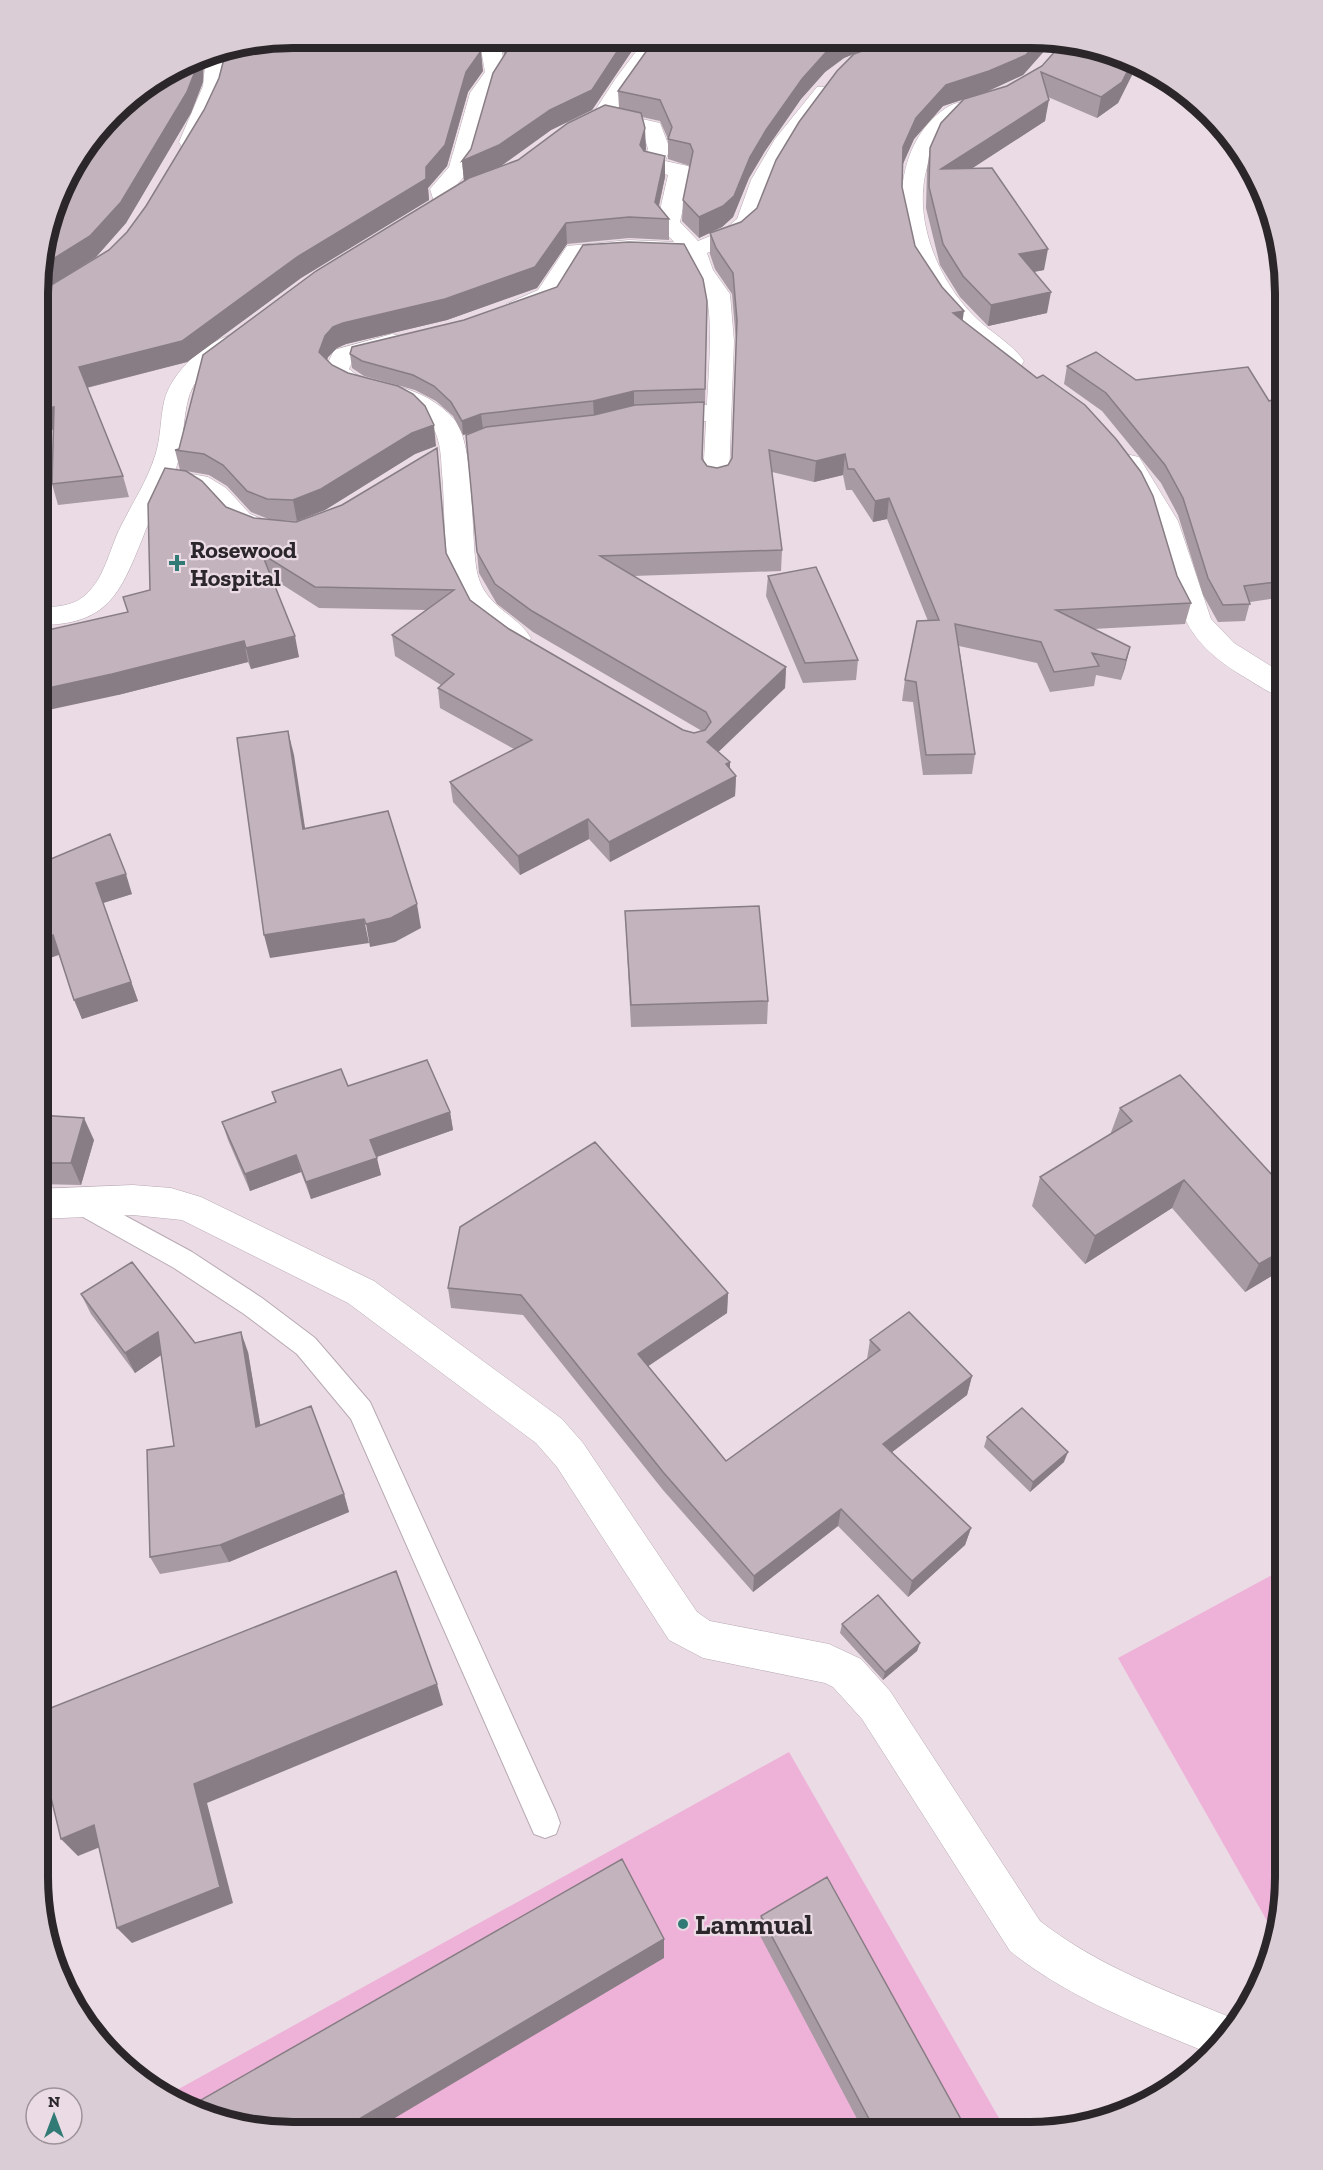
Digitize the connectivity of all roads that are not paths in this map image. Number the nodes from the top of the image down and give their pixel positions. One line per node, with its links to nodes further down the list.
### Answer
1 (491, 48): 9 (street)
2 (648, 48): 6 (street)
3 (216, 61): 8 (street)
4 (838, 75): 10 (street)
5 (995, 99): 14 (street)
6 (602, 116): 7 (street); 10 (street)
7 (552, 143)
8 (179, 157)
9 (472, 188)
10 (694, 250): 11 (street); 15 (street)
11 (491, 317)
12 (257, 325): 18 (street)
13 (409, 338): 22 (street)
14 (1035, 378)
15 (718, 413): 16 (street); 19 (street)
16 (635, 416)
17 (1115, 444): 23 (street)
18 (161, 478): 20 (street); 21 (street)
19 (716, 479)
20 (289, 532)
21 (48, 615)
22 (532, 647)
23 (1275, 681)
24 (48, 1204): 25 (street)
25 (83, 1204): 26 (lane); 27 (street)
26 (545, 1823)
27 (1217, 2034)

